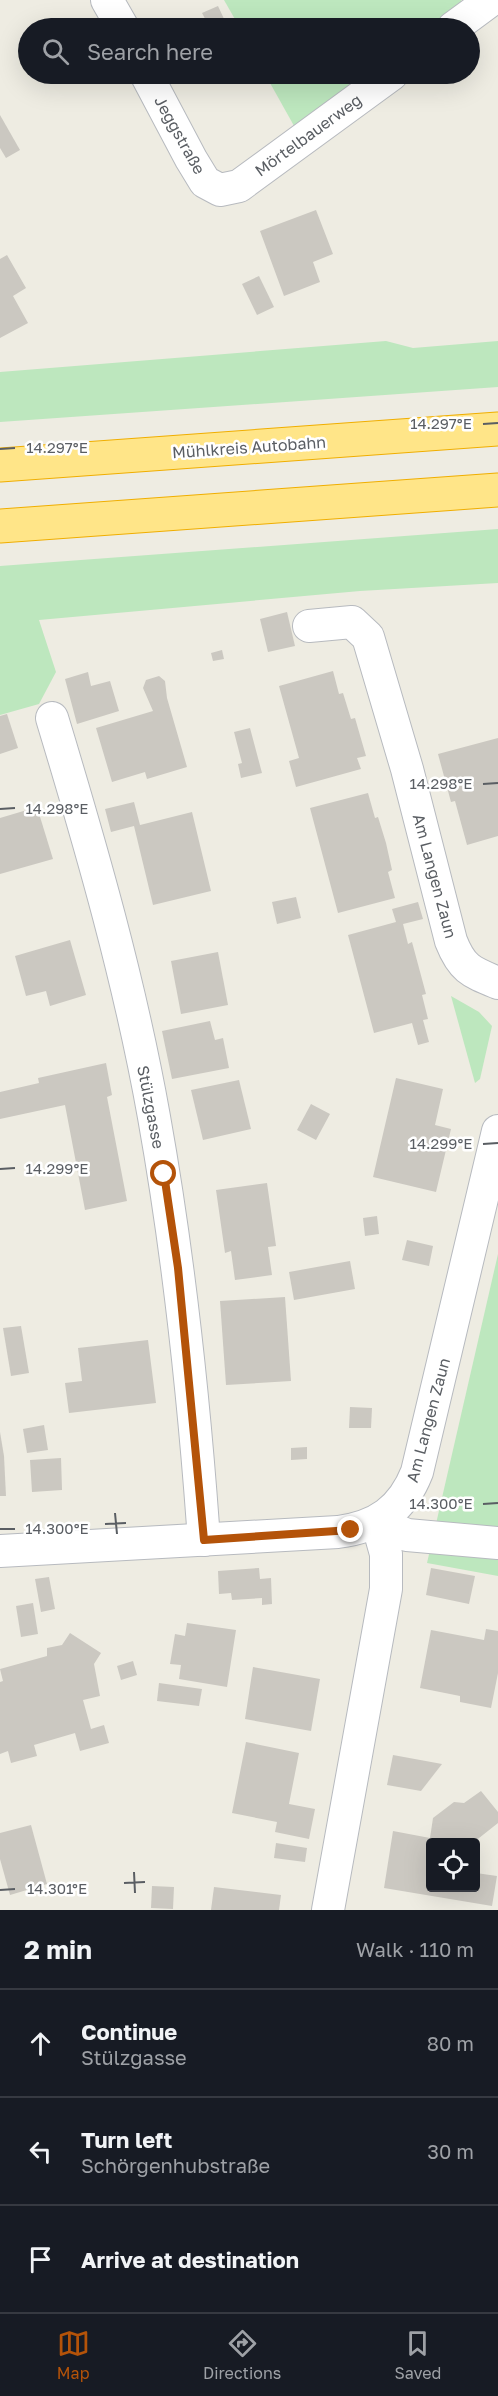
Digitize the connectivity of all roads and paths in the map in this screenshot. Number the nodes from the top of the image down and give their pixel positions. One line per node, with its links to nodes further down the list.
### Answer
1 (107, 0): 3 (street)
2 (491, 0): 4 (street)
3 (117, 18)
4 (467, 18)
5 (151, 84): 7 (street, Jeggstraße)
6 (378, 84): 7 (street, Mörtelbauerweg)
7 (220, 189)
8 (498, 429): 9 (highway, Mühlkreis Autobahn)
9 (0, 465)
10 (498, 490): 11 (highway)
11 (0, 526)
12 (309, 626): 14 (street, Am Langen Zaun)
13 (52, 718): 17 (street, Stülzgasse)
14 (498, 983)
15 (498, 1131): 16 (street, Am Langen Zaun)
16 (377, 1522): 17 (street); 18 (street); 20 (street)
17 (204, 1540): 19 (street)
18 (498, 1543)
19 (0, 1551)
20 (328, 1910)

